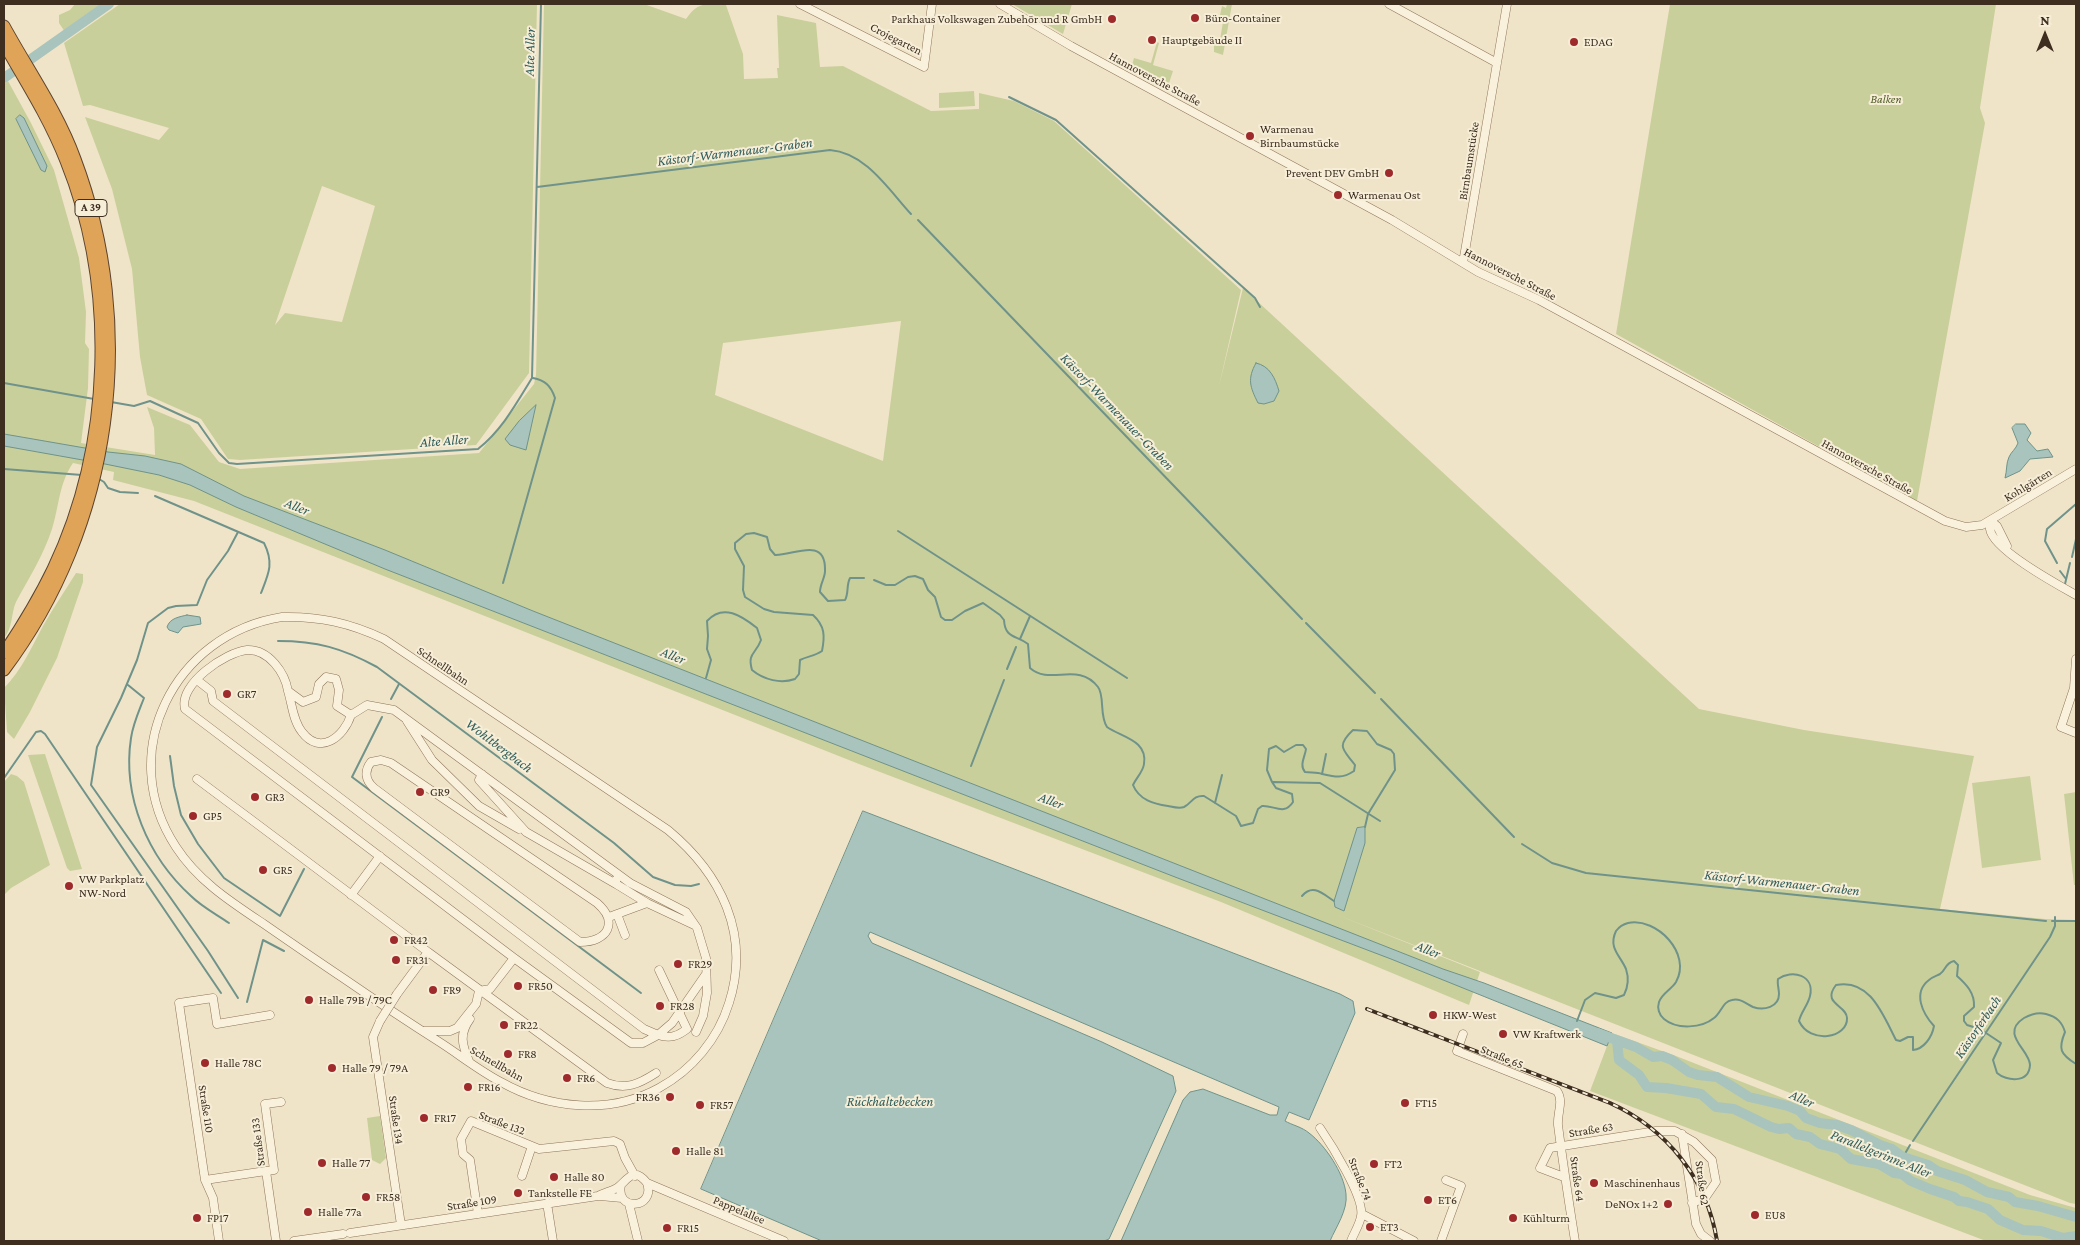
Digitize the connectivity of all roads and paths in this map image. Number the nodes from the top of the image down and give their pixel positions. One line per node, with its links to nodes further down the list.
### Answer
1 (800, 4): 2 (street, Crojegarten)
2 (932, 4)
3 (1000, 4): 8 (street, Hannoversche Straße)
4 (1389, 4): 7 (street)
5 (1507, 4): 7 (street, Birnbaumstücke)
6 (5, 35): 10 (highway, A 39)
7 (1497, 63): 8 (street, Birnbaumstücke)
8 (1463, 263): 11 (street, Hannoversche Straße)
9 (2076, 469): 11 (street, Kohlgärten)
10 (87, 488): 13 (highway, A 39); 15 (highway, A 39)
11 (1991, 521): 12 (street)
12 (2076, 595)
13 (4, 653)
14 (2076, 659): 17 (street)
15 (4, 670)
16 (197, 680): 18 (street); 27 (street); 46 (street)
17 (2075, 688): 23 (street)
18 (288, 691): 19 (street); 20 (street)
19 (303, 702): 20 (street); 21 (street)
20 (293, 711): 21 (street)
21 (351, 715): 22 (street)
22 (405, 717): 24 (street); 26 (street)
23 (2076, 734)
24 (482, 774): 26 (street); 28 (street)
25 (197, 779): 30 (street)
26 (526, 832): 29 (street)
27 (380, 856): 30 (street); 37 (street)
28 (616, 872): 29 (street); 34 (street)
29 (616, 884): 31 (street)
30 (351, 895): 36 (street)
31 (647, 903): 32 (street); 34 (street)
32 (617, 914): 33 (street); 35 (street)
33 (609, 917): 33 (street)
34 (696, 926): 39 (street)
35 (625, 935)
36 (428, 952): 40 (street); 75 (street, Straße 134, bridge)
37 (514, 958): 40 (street); 46 (street)
38 (659, 970): 41 (street)
39 (706, 974): 41 (street); 44 (street)
40 (479, 990): 43 (street); 47 (street); 48 (street)
41 (680, 1012): 46 (street); 46 (street)
42 (270, 1015): 60 (street, Straße 110)
43 (420, 1030): 47 (street, Schnellbahn); 47 (street, Schnellbahn)
44 (696, 1032)
45 (1463, 1034): 49 (street, Straße 65)
46 (658, 1035)
47 (469, 1061)
48 (656, 1073)
49 (1557, 1091): 54 (street, Straße 64)
50 (281, 1102): 56 (street, Straße 133)
51 (1320, 1128): 73 (street, Straße 74)
52 (1682, 1134): 54 (street, Straße 63); 68 (street, Straße 62); 68 (street)
53 (532, 1146): 55 (street); 57 (street); 72 (street, Straße 132)
54 (1561, 1146): 59 (street, Straße 64); 59 (street, Straße 63)
55 (625, 1158): 58 (street); 62 (street)
56 (266, 1171): 60 (street, Straße 133); 78 (street, Straße 133)
57 (522, 1176)
58 (636, 1176): 62 (street); 63 (street)
59 (1564, 1177): 86 (street, Straße 64)
60 (205, 1180): 77 (street, Straße 110)
61 (1446, 1180): 85 (street)
62 (623, 1182): 66 (street); 67 (street)
63 (647, 1183): 64 (street, Pappelallee); 65 (street)
64 (670, 1193): 65 (street); 82 (street, Pappelallee)
65 (648, 1194): 70 (street)
66 (598, 1196): 67 (street); 69 (street, Straße 109)
67 (622, 1198): 71 (street)
68 (1692, 1202): 76 (street, Straße 62)
69 (547, 1203): 72 (street, Straße 109); 80 (street)
70 (640, 1203): 71 (street); 74 (street)
71 (629, 1204): 74 (street)
72 (478, 1214): 75 (street, Straße 109)
73 (1362, 1214): 83 (street, Straße 74); 84 (street)
74 (635, 1222): 81 (street)
75 (400, 1225): 79 (street, Straße 109)
76 (1699, 1238): 87 (street)
77 (219, 1241)
78 (276, 1241)
79 (294, 1241)
80 (553, 1241)
81 (638, 1241)
82 (784, 1241)
83 (1351, 1241)
84 (1414, 1241)
85 (1441, 1241)
86 (1575, 1241)
87 (1710, 1241)

